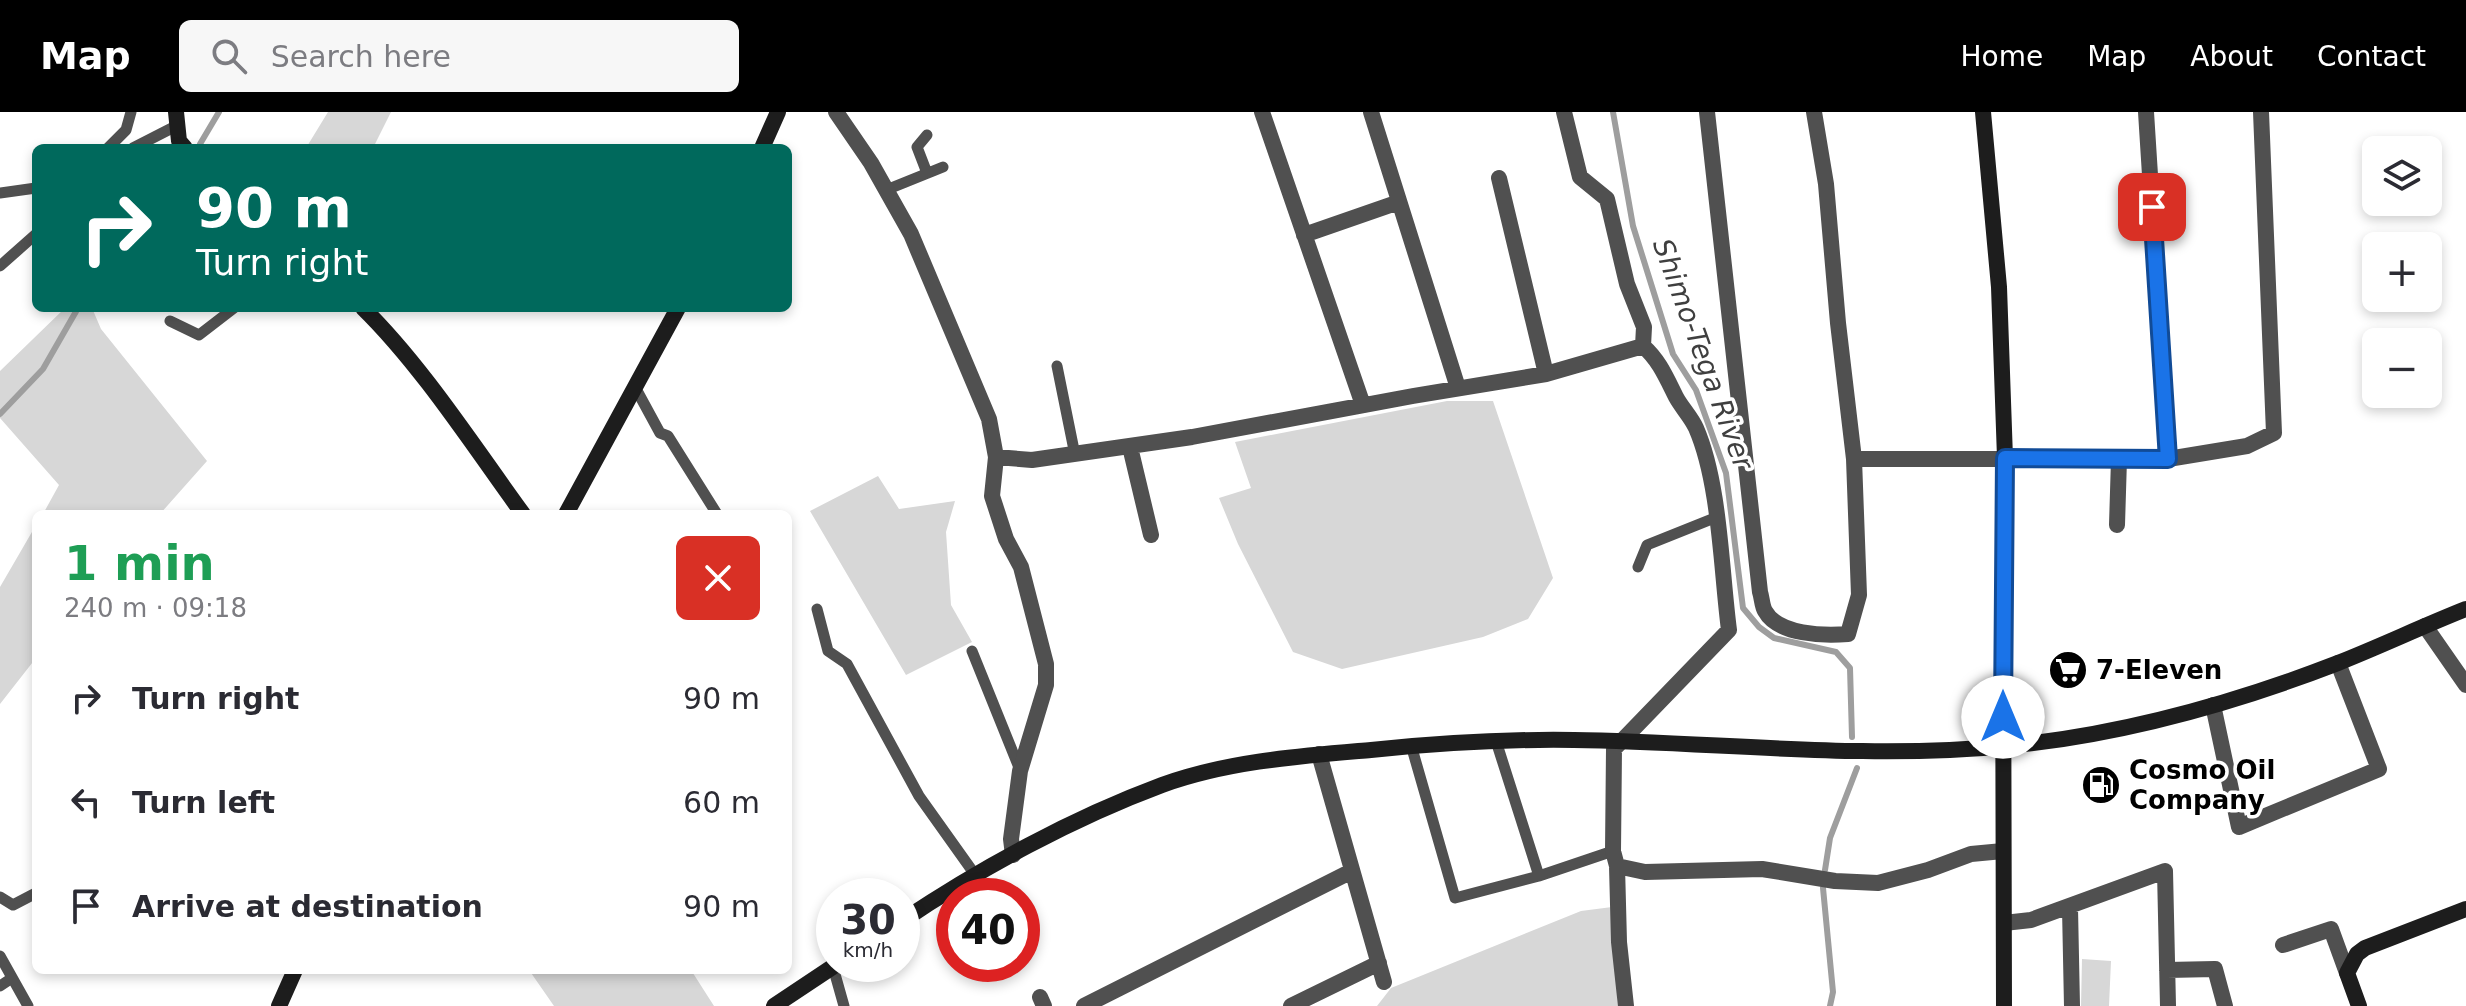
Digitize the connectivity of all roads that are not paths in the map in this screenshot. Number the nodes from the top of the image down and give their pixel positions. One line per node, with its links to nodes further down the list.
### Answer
1 (131, 112): 14 (lane)
2 (778, 112): 17 (street)
3 (836, 112): 22 (street)
4 (1262, 112): 25 (street)
5 (1371, 112): 24 (street)
6 (1564, 112): 32 (street)
7 (1707, 112): 42 (street)
8 (1814, 112): 42 (street)
9 (1983, 112): 41 (street)
10 (2146, 112): 44 (street)
11 (2261, 112): 44 (street)
12 (176, 119): 15 (lane); 16 (street)
13 (927, 135): 19 (lane)
14 (112, 144)
15 (139, 144)
16 (182, 144)
17 (764, 144)
18 (943, 167): 19 (lane)
19 (927, 173): 22 (lane)
20 (1499, 178): 34 (street)
21 (32, 189): 23 (lane)
22 (886, 190): 40 (street)
23 (0, 193)
24 (1399, 202): 25 (street); 36 (street)
25 (1304, 235): 37 (street)
26 (32, 238): 27 (lane)
27 (0, 266)
28 (229, 312): 31 (lane)
29 (367, 312): 45 (street)
30 (676, 312): 35 (street)
31 (170, 321)
32 (1643, 346): 34 (street); 48 (street)
33 (1057, 366): 39 (lane)
34 (1546, 374): 36 (street)
35 (635, 387): 46 (street); 47 (lane)
36 (1458, 388): 37 (street)
37 (1363, 405): 38 (street)
38 (1130, 447): 39 (street); 50 (street)
39 (1075, 455): 40 (street)
40 (996, 457): 64 (street)
41 (2005, 458): 42 (street); 43 (street); 62 (street)
42 (1854, 459)
43 (2119, 459): 44 (street); 49 (street)
44 (2168, 459)
45 (520, 510)
46 (568, 510)
47 (714, 510)
48 (1717, 517): 51 (lane); 60 (street)
49 (2117, 525)
50 (1151, 535)
51 (1638, 567)
52 (817, 609): 69 (lane)
53 (2466, 609): 54 (street)
54 (2425, 626): 56 (street); 57 (street)
55 (972, 651): 64 (lane)
56 (2338, 663): 58 (street); 58 (street)
57 (2466, 685)
58 (2213, 705): 62 (street)
59 (1496, 741): 60 (street); 61 (street); 70 (lane)
60 (1621, 741): 62 (street); 67 (street)
61 (1411, 745): 63 (street); 70 (lane)
62 (2003, 746): 65 (street)
63 (1319, 754): 66 (street); 68 (street)
64 (1020, 771): 66 (street)
65 (2003, 851): 67 (street); 76 (street)
66 (1013, 855): 69 (street)
67 (1615, 858): 70 (lane); 94 (street)
68 (1352, 871): 79 (street); 92 (street)
69 (976, 876): 75 (street)
70 (1539, 876)
71 (32, 895): 72 (lane)
72 (0, 897)
73 (2070, 908): 76 (street); 80 (street); 96 (street)
74 (2466, 909): 81 (street)
75 (920, 910)
76 (2004, 923): 95 (street)
77 (2283, 945): 81 (street)
78 (0, 956): 83 (lane)
79 (1379, 963): 86 (street); 93 (street)
80 (2167, 970): 97 (street); 98 (street)
81 (2347, 973): 99 (street)
82 (293, 974): 89 (street)
83 (12, 978): 87 (lane); 88 (lane)
84 (816, 978): 90 (street)
85 (839, 982): 91 (lane)
86 (1384, 982)
87 (0, 986)
88 (28, 1006)
89 (279, 1006)
90 (774, 1006)
91 (844, 1006)
92 (1084, 1006)
93 (1291, 1006)
94 (1626, 1006)
95 (2004, 1006)
96 (2072, 1006)
97 (2168, 1006)
98 (2225, 1006)
99 (2359, 1006)

